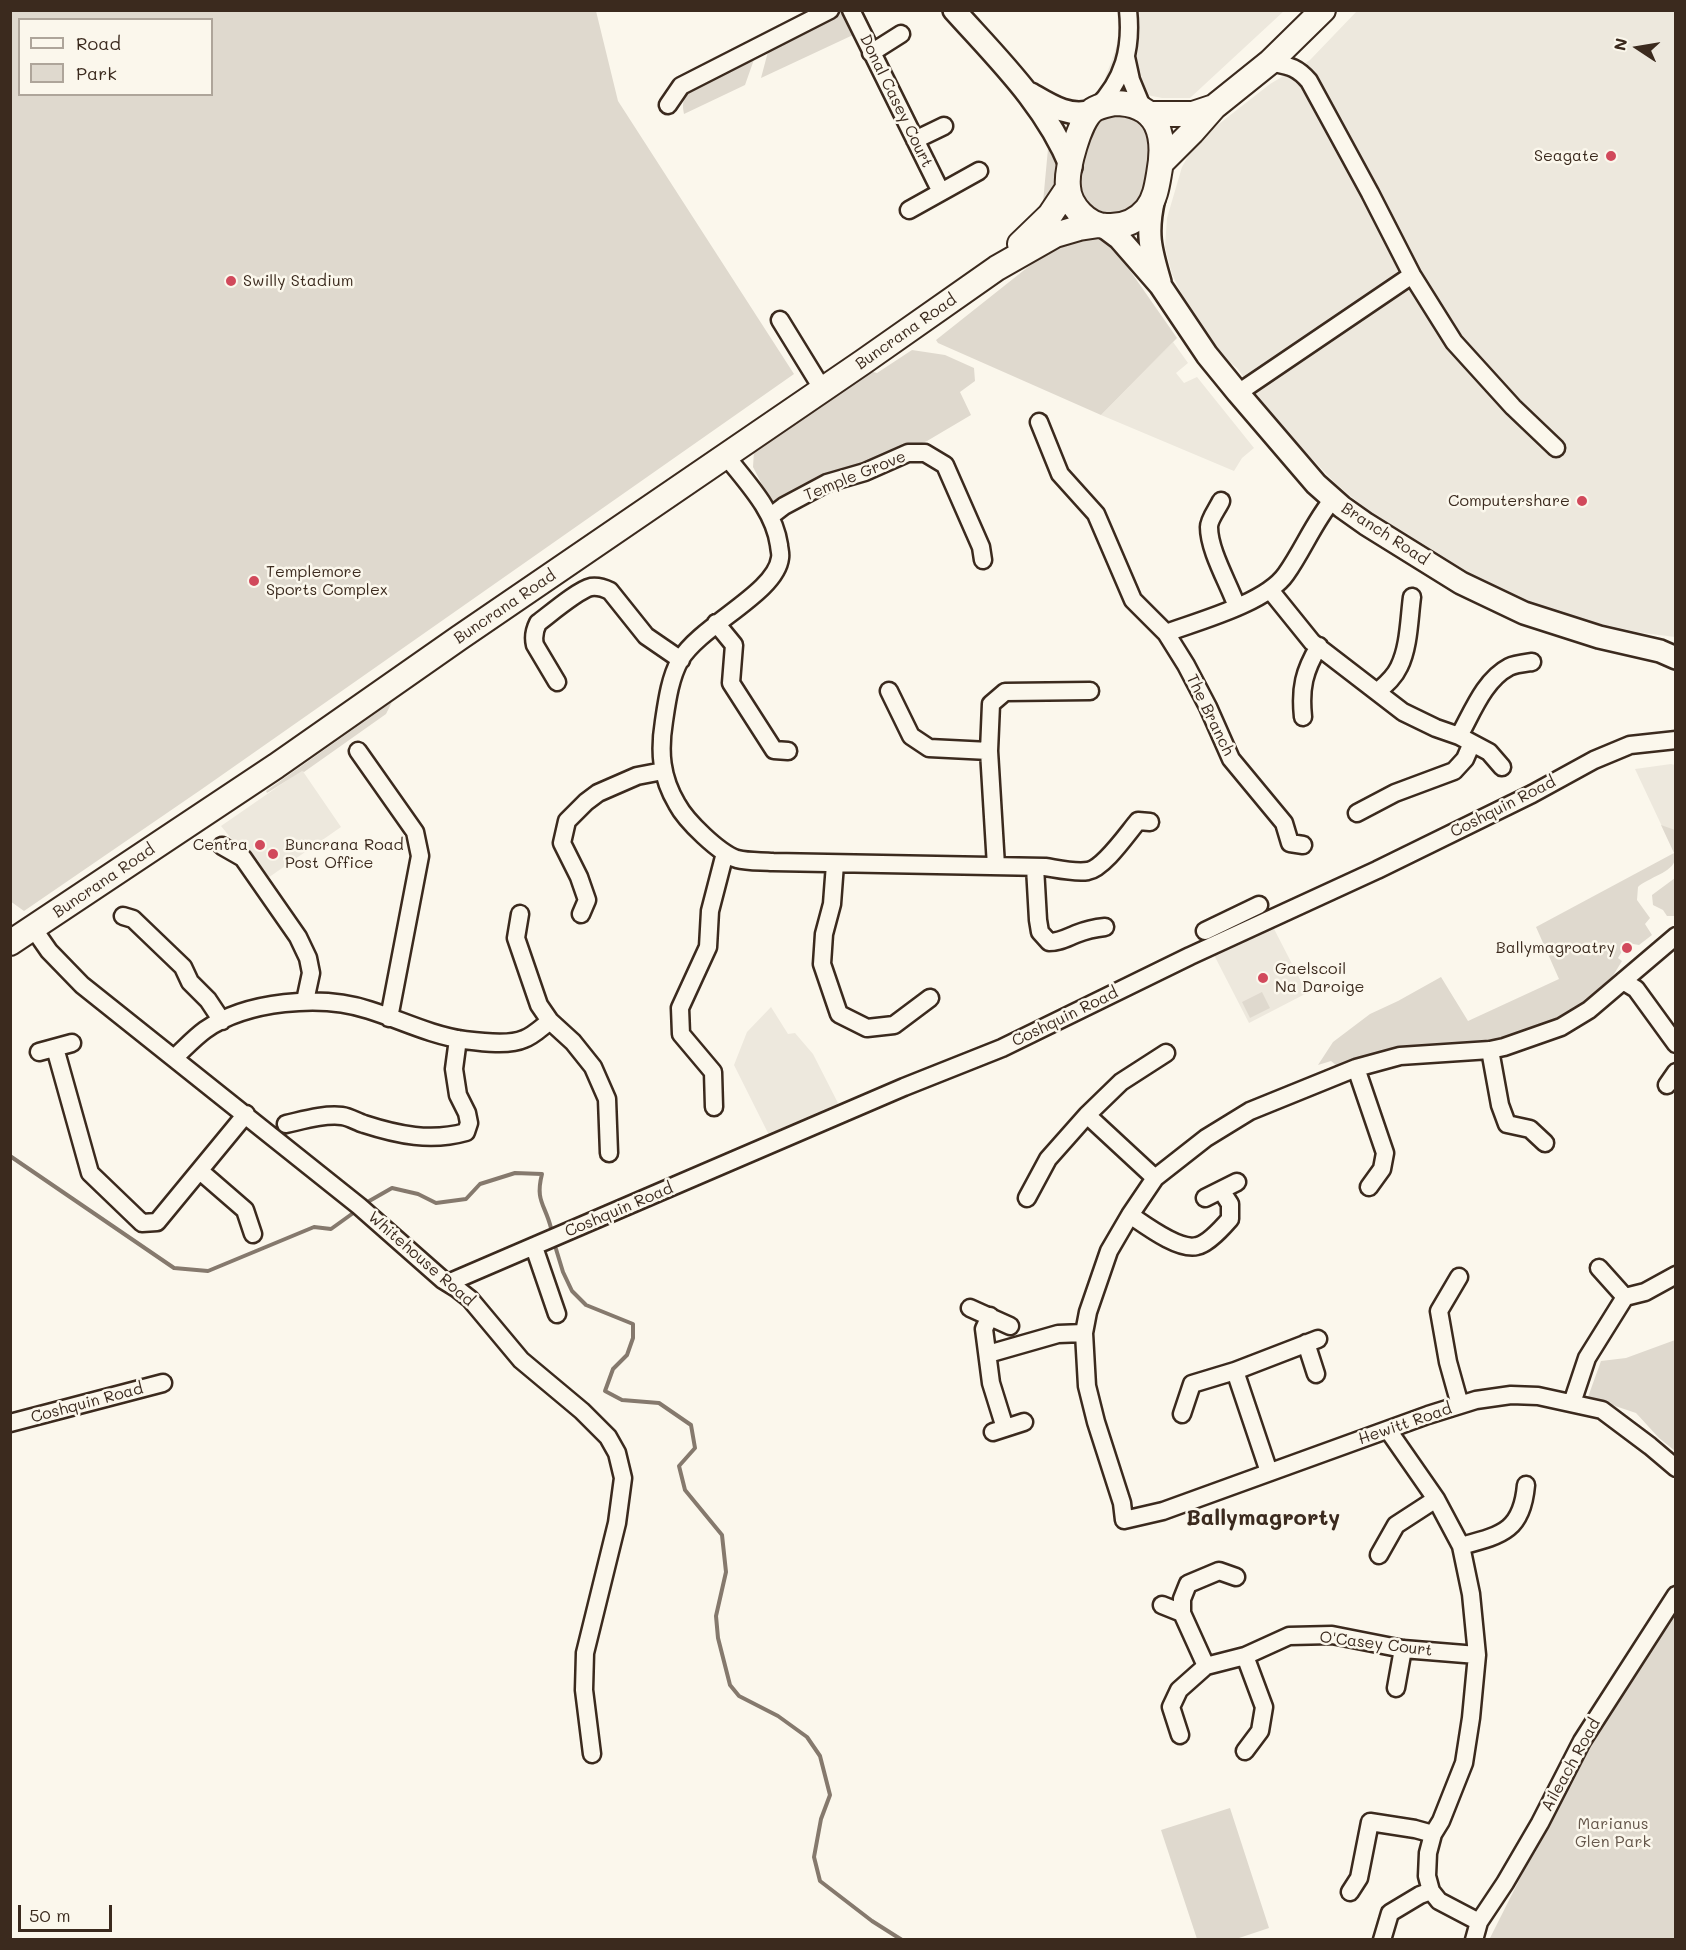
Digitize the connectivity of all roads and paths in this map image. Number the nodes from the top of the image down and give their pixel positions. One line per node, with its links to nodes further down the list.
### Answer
1 (830, 10): 11 (street)
2 (851, 10): 7 (street, Donal Casey Court)
3 (954, 10): 10 (main road)
4 (1128, 10): 8 (street)
5 (1323, 10): 9 (highway)
6 (902, 34): 7 (street)
7 (872, 52): 16 (street, Donal Casey Court)
8 (1126, 57): 13 (street); 14 (street)
9 (1270, 62): 12 (highway); 25 (street)
10 (1028, 92): 13 (main road); 19 (main road)
11 (668, 105)
12 (1214, 107): 14 (highway); 17 (highway)
13 (1094, 110): 14 (highway); 19 (highway)
14 (1146, 112): 17 (highway)
15 (944, 126): 16 (street)
16 (915, 140): 20 (street, Donal Casey Court)
17 (1162, 162): 21 (highway)
18 (979, 171): 20 (street)
19 (1069, 178): 23 (highway); 24 (highway, Buncrana Road)
20 (941, 192): 22 (street)
21 (1154, 195): 23 (highway); 26 (main road, Branch Road)
22 (909, 210)
23 (1101, 226): 24 (highway, Buncrana Road); 26 (main road, Branch Road)
24 (997, 268): 28 (highway, Buncrana Road)
25 (1412, 275): 29 (street); 31 (street)
26 (1160, 285): 29 (main road, Branch Road)
27 (780, 320): 28 (street)
28 (824, 390): 32 (highway, Buncrana Road)
29 (1238, 393): 33 (main road, Branch Road)
30 (1039, 422): 41 (street, The Branch)
31 (1556, 448)
32 (726, 456): 35 (street); 73 (highway, Buncrana Road)
33 (1333, 499): 37 (street); 43 (main road, Branch Road)
34 (1221, 501): 39 (street)
35 (771, 516): 36 (street, Temple Grove); 40 (street)
36 (983, 560)
37 (1270, 590): 39 (street); 42 (street)
38 (1412, 597): 49 (street)
39 (1237, 607): 41 (street)
40 (716, 623): 44 (street); 54 (street)
41 (1166, 633): 60 (street, The Branch)
42 (1318, 646): 49 (street); 50 (street)
43 (1670, 653)
44 (681, 660): 46 (street); 57 (street)
45 (1532, 662): 51 (street)
46 (557, 682)
47 (889, 691): 55 (street)
48 (1090, 691): 55 (street)
49 (1377, 692): 51 (street)
50 (1303, 717)
51 (1466, 740): 56 (street); 58 (street)
52 (1676, 740): 70 (street, Coshquin Road)
53 (358, 751): 78 (street)
54 (788, 751)
55 (989, 751): 64 (street)
56 (1502, 767)
57 (663, 771): 62 (street); 68 (street)
58 (1357, 813)
59 (1150, 822): 65 (street)
60 (1303, 845)
61 (222, 846): 77 (street)
62 (724, 853): 63 (street); 88 (street)
63 (835, 864): 64 (street); 76 (street)
64 (996, 866): 65 (street)
65 (1035, 867): 71 (street)
66 (1259, 905): 70 (street)
67 (520, 914): 80 (street)
68 (581, 914)
69 (123, 916): 79 (street)
70 (1241, 923): 72 (street); 103 (street, Coshquin Road)
71 (1105, 927)
72 (1205, 931)
73 (18, 935): 86 (street, Whitehouse Road)
74 (1676, 936): 75 (street)
75 (1623, 981): 83 (street); 84 (street)
76 (930, 998)
77 (305, 1000): 78 (street); 79 (street)
78 (389, 1018): 81 (street)
79 (222, 1021): 86 (street)
80 (550, 1021): 81 (street); 93 (street)
81 (458, 1039): 91 (street)
82 (72, 1043): 94 (street)
83 (1676, 1044)
84 (1490, 1050): 87 (street); 92 (street)
85 (1166, 1053): 90 (street)
86 (174, 1058): 89 (street, Whitehouse Road)
87 (1356, 1068): 95 (street); 97 (street)
88 (714, 1107)
89 (246, 1114): 94 (street); 107 (street, Whitehouse Road)
90 (1087, 1115): 95 (street); 99 (street)
91 (286, 1124)
92 (1545, 1143)
93 (609, 1153)
94 (200, 1171): 102 (street)
95 (1155, 1178): 101 (street)
96 (1238, 1182): 98 (street)
97 (1369, 1187)
98 (1221, 1190): 100 (street); 101 (street)
99 (1027, 1198)
100 (1205, 1198)
101 (1130, 1215): 113 (street)
102 (253, 1234)
103 (534, 1247): 107 (street, Coshquin Road); 110 (street)
104 (1599, 1268): 108 (street)
105 (1676, 1275): 108 (street)
106 (1459, 1277): 119 (street)
107 (448, 1284): 141 (street, Whitehouse Road)
108 (1625, 1297): 118 (street)
109 (970, 1308): 111 (street)
110 (557, 1314)
111 (990, 1316): 112 (street); 114 (street)
112 (1010, 1326)
113 (1084, 1334): 114 (street); 125 (street, Hewitt Road)
114 (988, 1354): 121 (street)
115 (1235, 1371): 116 (street); 120 (street); 125 (street)
116 (1316, 1374)
117 (163, 1383): 122 (street, Coshquin Road)
118 (1572, 1403): 119 (street, Hewitt Road); 124 (street, Hewitt Road)
119 (1460, 1405): 123 (street, Hewitt Road)
120 (1182, 1414)
121 (1024, 1422)
122 (10, 1423)
123 (1388, 1430): 125 (street, Hewitt Road); 127 (street)
124 (1676, 1468)
125 (1269, 1472)
126 (1526, 1485): 128 (street)
127 (1436, 1500): 128 (street); 129 (street)
128 (1461, 1545): 135 (street)
129 (1379, 1555)
130 (1236, 1577): 133 (street)
131 (1676, 1595): 145 (street, Aileach Road)
132 (1162, 1605): 133 (street)
133 (1182, 1613): 137 (street)
134 (1403, 1649): 135 (street, O'Casey Court); 136 (street, O'Casey Court); 138 (street)
135 (1477, 1655): 142 (street)
136 (1245, 1656): 137 (street, O'Casey Court); 140 (street)
137 (1206, 1666): 139 (street)
138 (1396, 1688)
139 (1180, 1735)
140 (1245, 1750)
141 (592, 1754)
142 (1433, 1834): 143 (street); 144 (street)
143 (1431, 1891): 145 (street); 146 (street)
144 (1350, 1892)
145 (1479, 1922): 147 (street, Aileach Road)
146 (1382, 1940)
147 (1474, 1940)

